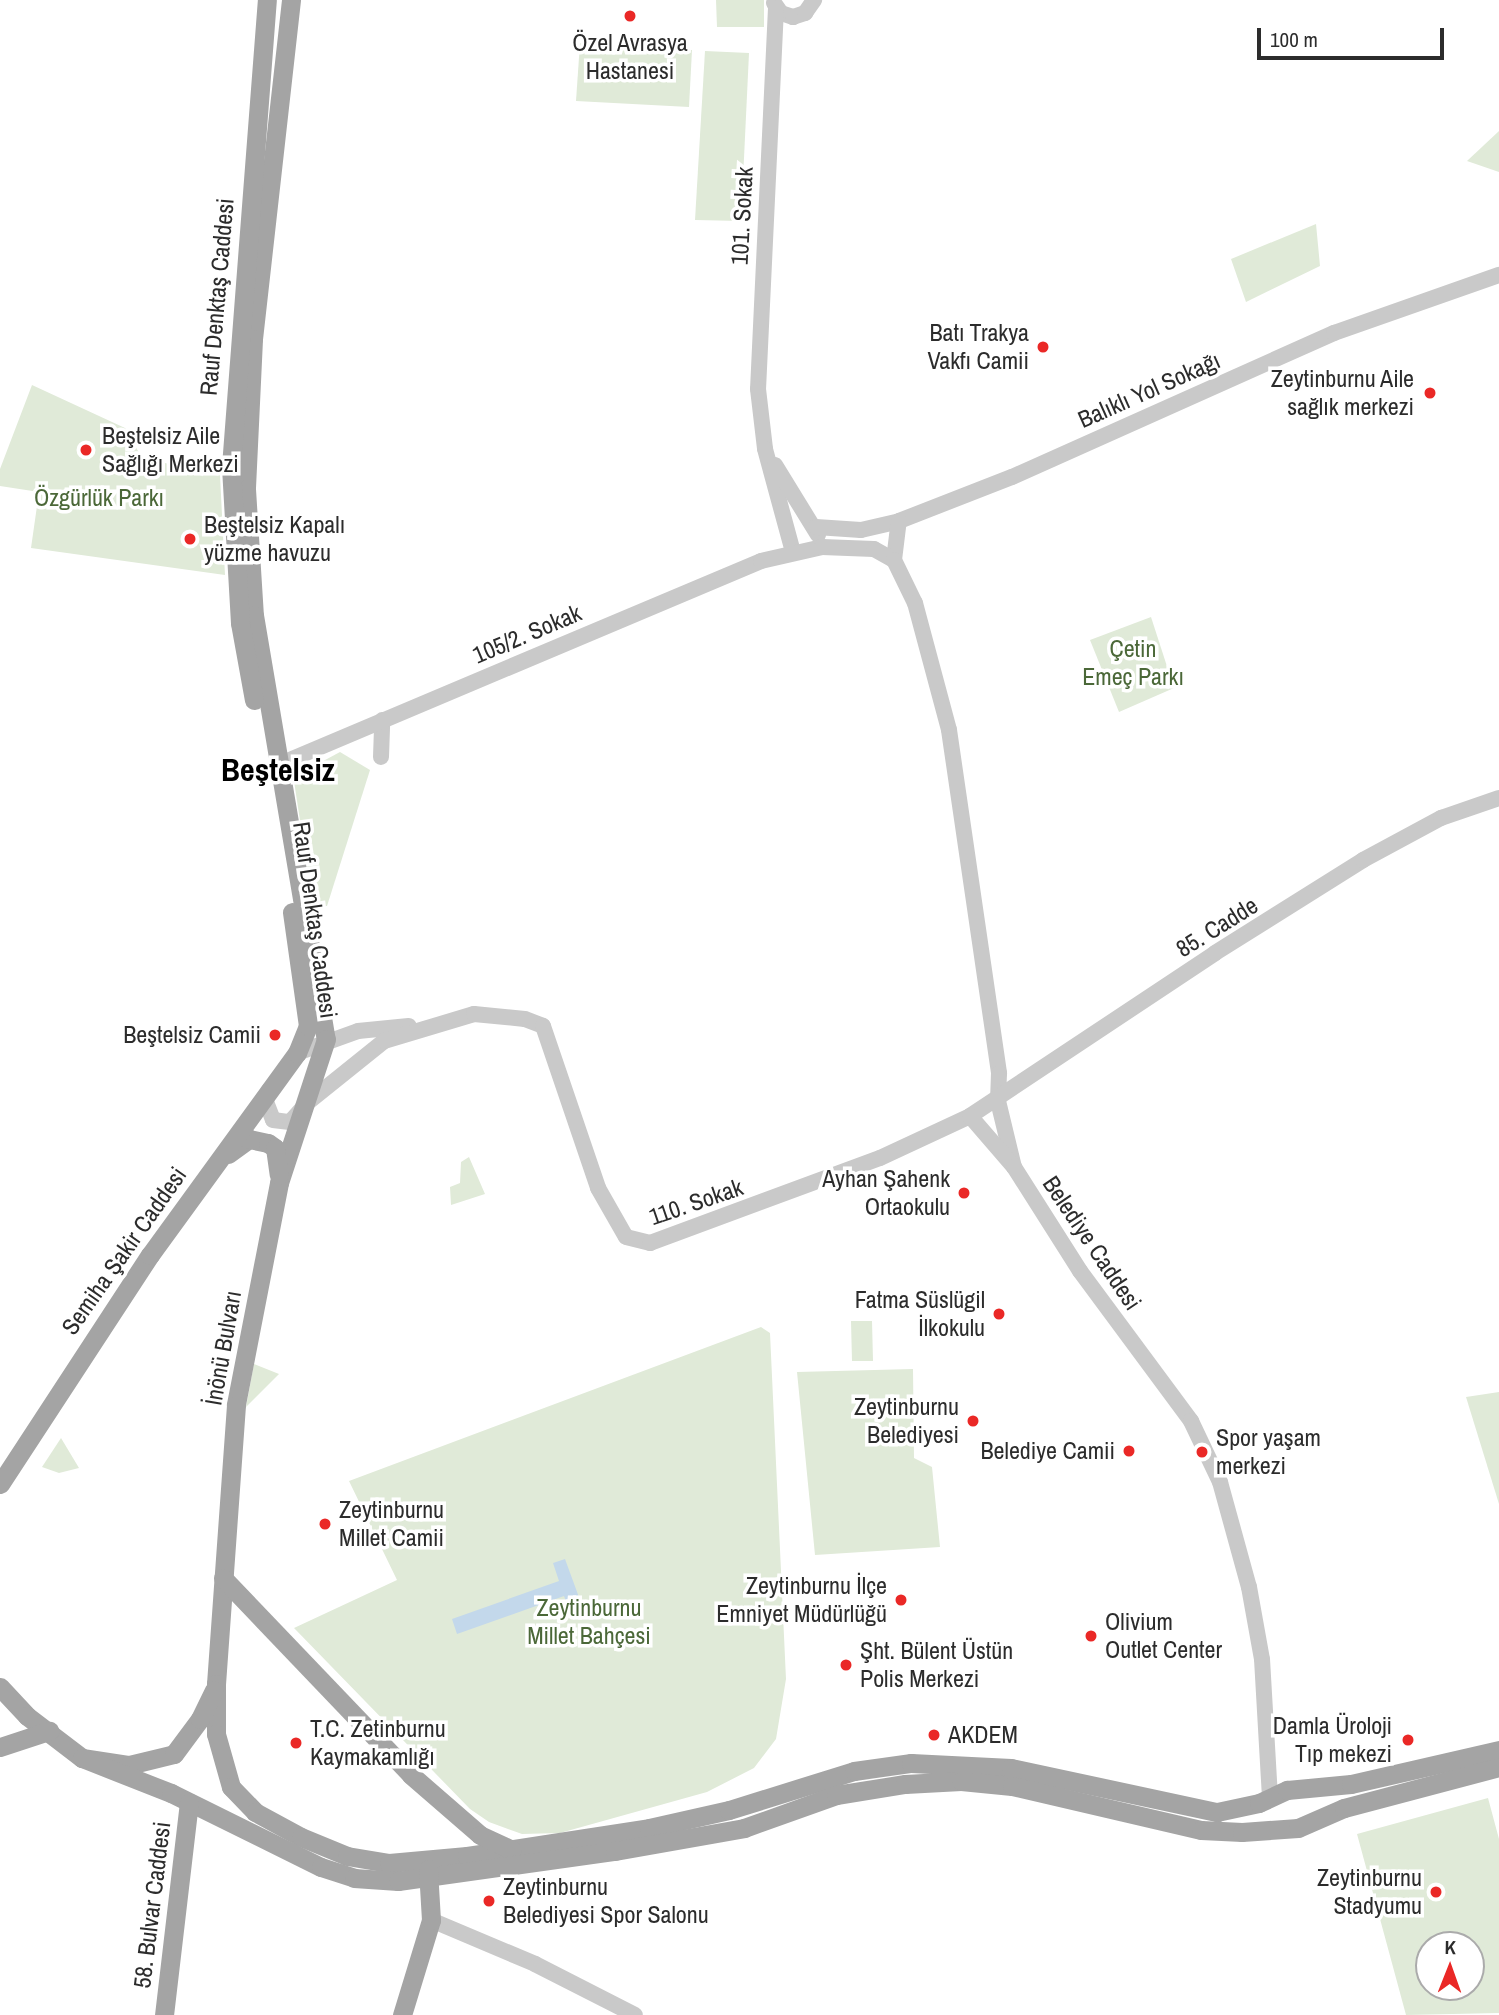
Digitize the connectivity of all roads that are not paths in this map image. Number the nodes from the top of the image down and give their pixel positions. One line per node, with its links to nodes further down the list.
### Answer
1 (267, 0): 20 (main road, Rauf Denktaş Caddesi)
2 (291, 0): 16 (main road, Rauf Denktaş Caddesi)
3 (814, 0): 5 (street)
4 (775, 4): 5 (street); 6 (street, 101. Sokak)
5 (799, 16): 6 (street)
6 (775, 45): 8 (street, 101. Sokak)
7 (1499, 275): 9 (street, Balıklı Yol Sokağı)
8 (765, 449): 10 (street); 12 (street)
9 (899, 521): 10 (street, Balıklı Yol Sokağı); 13 (street)
10 (816, 527): 11 (street)
11 (822, 547): 12 (street, 105/2. Sokak); 13 (street, 105/2. Sokak)
12 (793, 552): 14 (street, 105/2. Sokak)
13 (894, 560): 22 (street)
14 (382, 720): 15 (street); 16 (street, 105/2. Sokak)
15 (382, 757)
16 (279, 764): 19 (main road, Rauf Denktaş Caddesi)
17 (1499, 798): 22 (street, 85. Cadde)
18 (425, 1026): 19 (street); 23 (street); 24 (street, 110. Sokak)
19 (326, 1039): 20 (street); 23 (main road, İnönü Bulvarı)
20 (297, 1052): 21 (main road, Semiha Şakir Caddesi)
21 (269, 1090): 23 (street); 25 (main road, Semiha Şakir Caddesi)
22 (999, 1101): 24 (street, 85. Cadde); 26 (street)
23 (307, 1103): 27 (main road, İnönü Bulvarı)
24 (970, 1116): 26 (street, Belediye Caddesi)
25 (216, 1163): 27 (main road); 28 (main road, Semiha Şakir Caddesi)
26 (1014, 1167): 41 (street, Belediye Caddesi)
27 (279, 1183): 29 (main road, İnönü Bulvarı)
28 (0, 1483)
29 (223, 1578): 30 (main road, İnönü Bulvarı); 45 (main road)
30 (216, 1684): 36 (main road); 46 (main road, İnönü Bulvarı)
31 (0, 1687): 32 (main road)
32 (41, 1726): 33 (main road); 34 (main road); 36 (main road)
33 (0, 1734)
34 (0, 1746)
35 (1499, 1749): 40 (main road)
36 (82, 1758): 42 (main road)
37 (1496, 1767): 43 (main road)
38 (1011, 1768): 39 (main road); 41 (main road); 45 (main road)
39 (961, 1781): 44 (main road); 46 (main road)
40 (1303, 1791): 41 (main road); 43 (main road)
41 (1270, 1797): 44 (main road)
42 (189, 1801): 46 (main road); 48 (main road, 58. Bulvar Caddesi)
43 (1307, 1823): 44 (main road)
44 (1279, 1829)
45 (513, 1850): 46 (main road)
46 (428, 1871): 47 (main road)
47 (431, 1920): 49 (main road); 50 (street)
48 (164, 2015)
49 (402, 2015)
50 (635, 2015)

